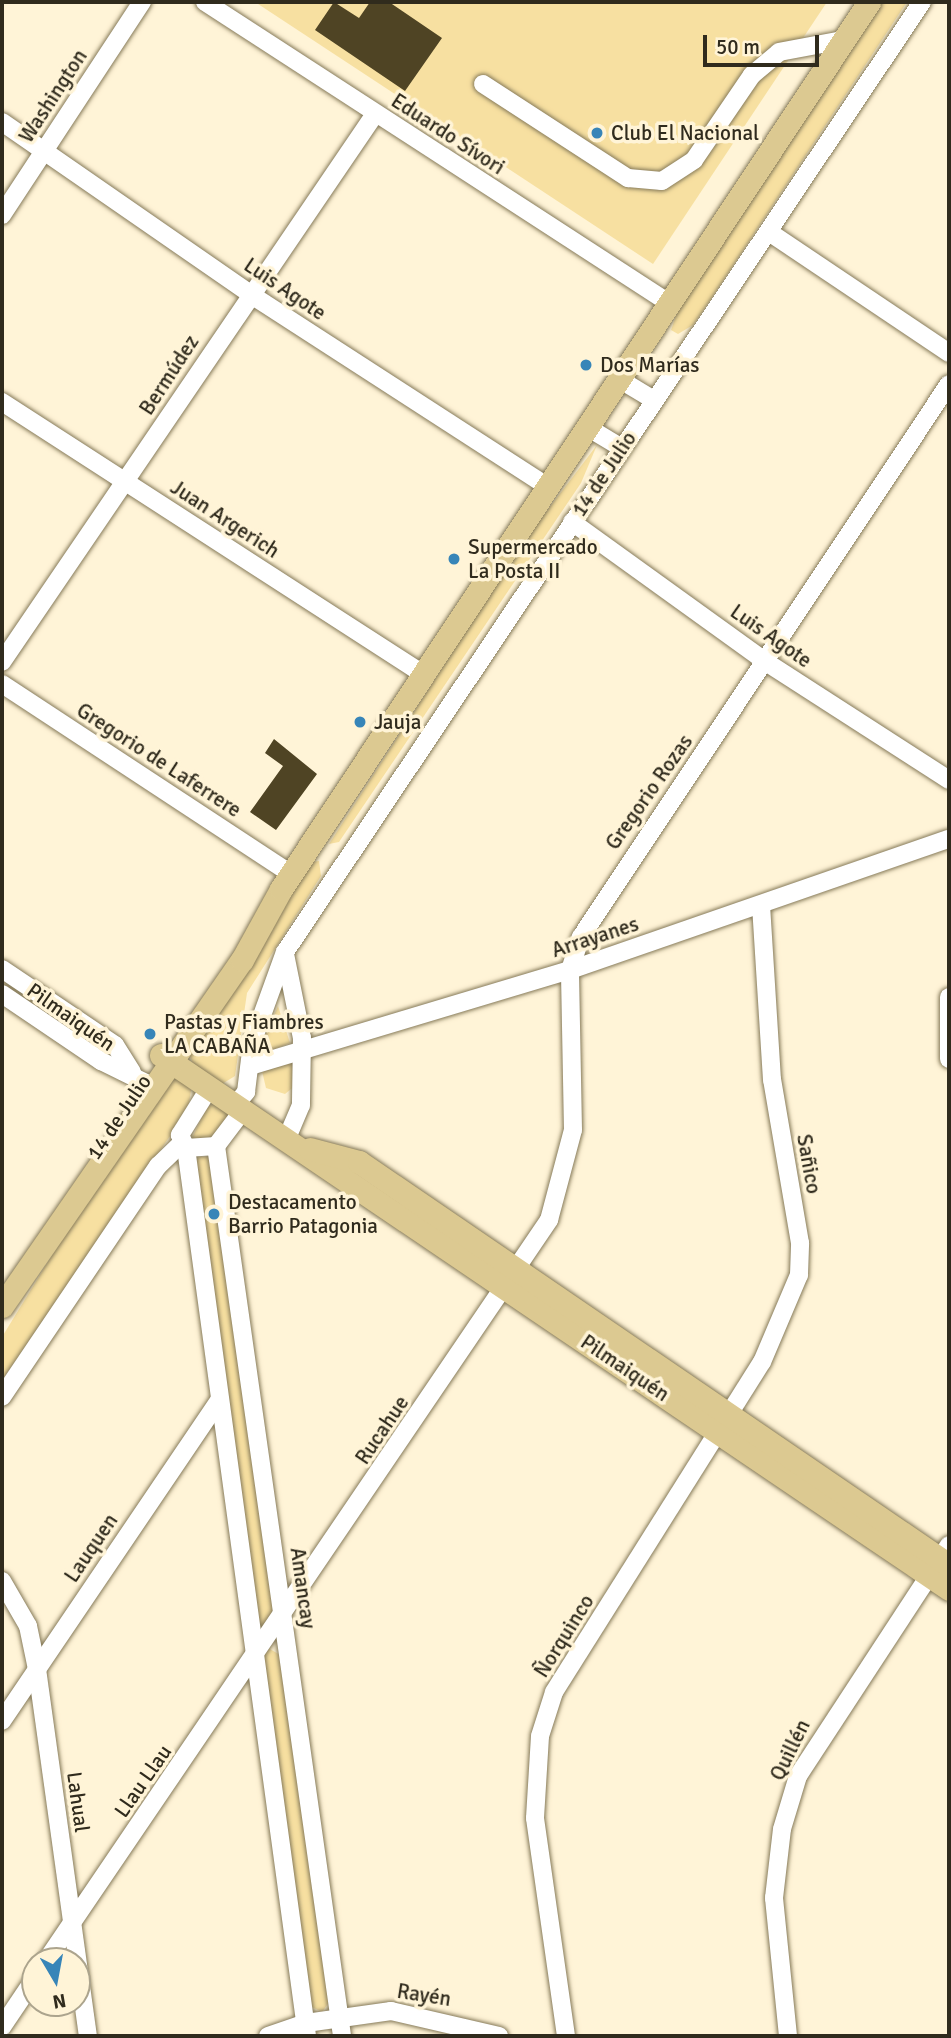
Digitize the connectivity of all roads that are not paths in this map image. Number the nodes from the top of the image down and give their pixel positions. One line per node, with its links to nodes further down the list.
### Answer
1 (142, 2): 9 (street, Washington)
2 (205, 2): 7 (street, Eduardo Sívori)
3 (869, 2): 5 (main road, 14 de Julio)
4 (922, 2): 11 (street, 14 de Julio)
5 (843, 40): 6 (street); 13 (main road, 14 de Julio)
6 (483, 84)
7 (375, 114): 12 (street, Bermúdez); 13 (street, Eduardo Sívori)
8 (2, 122): 9 (street, Luis Agote)
9 (45, 150): 10 (street, Washington); 12 (street, Luis Agote)
10 (2, 215)
11 (769, 232): 14 (street); 17 (street, 14 de Julio)
12 (250, 294): 21 (street, Bermúdez); 22 (street, Luis Agote)
13 (669, 303): 15 (main road, 14 de Julio)
14 (949, 353)
15 (619, 379): 17 (street); 19 (main road, 14 de Julio)
16 (949, 384): 25 (street, Gregorio Rozas)
17 (654, 400): 20 (street, 14 de Julio)
18 (2, 402): 21 (street, Juan Argerich)
19 (587, 427): 20 (street); 22 (main road, 14 de Julio)
20 (622, 448): 23 (street, 14 de Julio)
21 (125, 482): 24 (street, Bermúdez); 26 (street, Juan Argerich)
22 (548, 487): 26 (main road, 14 de Julio)
23 (572, 522): 25 (street, Luis Agote); 32 (street, 14 de Julio)
24 (2, 662)
25 (766, 662): 28 (street, Luis Agote); 34 (street, Gregorio Rozas)
26 (423, 674): 30 (main road, 14 de Julio)
27 (2, 684): 30 (street, Gregorio de Laferrere)
28 (949, 780)
29 (949, 839): 31 (street, Arrayanes)
30 (286, 882): 38 (main road, 14 de Julio)
31 (761, 905): 34 (street, Arrayanes); 51 (street, Sañico)
32 (285, 952): 37 (street); 40 (street, 14 de Julio)
33 (2, 969): 41 (street, Pilmaiquén)
34 (570, 970): 37 (street, Arrayanes); 47 (street, Gregorio Rozas)
35 (2, 994): 41 (street, Pilmaiquén)
36 (949, 997): 39 (street)
37 (302, 1052): 40 (street, Arrayanes); 44 (street)
38 (167, 1059): 41 (main road, 14 de Julio); 42 (main road, Pilmaiquén)
39 (949, 1059)
40 (250, 1066): 43 (street, 14 de Julio)
41 (144, 1080): 48 (main road, 14 de Julio)
42 (210, 1087): 43 (main road, Pilmaiquén); 45 (street)
43 (240, 1107): 44 (main road, Pilmaiquén); 46 (street, 14 de Julio)
44 (294, 1142): 47 (main road, Pilmaiquén)
45 (183, 1146): 46 (street); 49 (street); 50 (street)
46 (216, 1146): 54 (street, Amancay)
47 (512, 1279): 51 (main road, Pilmaiquén); 54 (street, Rucahue)
48 (2, 1306)
49 (2, 1397)
50 (219, 1401): 55 (street); 56 (street, Lauquen)
51 (725, 1424): 52 (main road, Pilmaiquén); 68 (street, Ñorquinco)
52 (944, 1567): 69 (street, Quillén)
53 (2, 1581): 56 (street, Lahual)
54 (284, 1615): 55 (street, Rucahue); 61 (street, Amancay)
55 (253, 1663): 58 (street, Llau Llau); 63 (street)
56 (37, 1669): 57 (street, Lauquen); 58 (street, Lahual)
57 (2, 1721)
58 (72, 1923): 59 (street, Llau Llau); 64 (street, Lahual)
59 (56, 1947)
60 (21, 1999): 62 (street)
61 (340, 2018): 63 (street, Rayén); 66 (street, Amancay); 67 (street, Rayén)
62 (2, 2027)
63 (306, 2030): 65 (street, Rayén)
64 (88, 2036)
65 (268, 2036)
66 (342, 2036)
67 (499, 2036)
68 (566, 2036)
69 (788, 2036)

